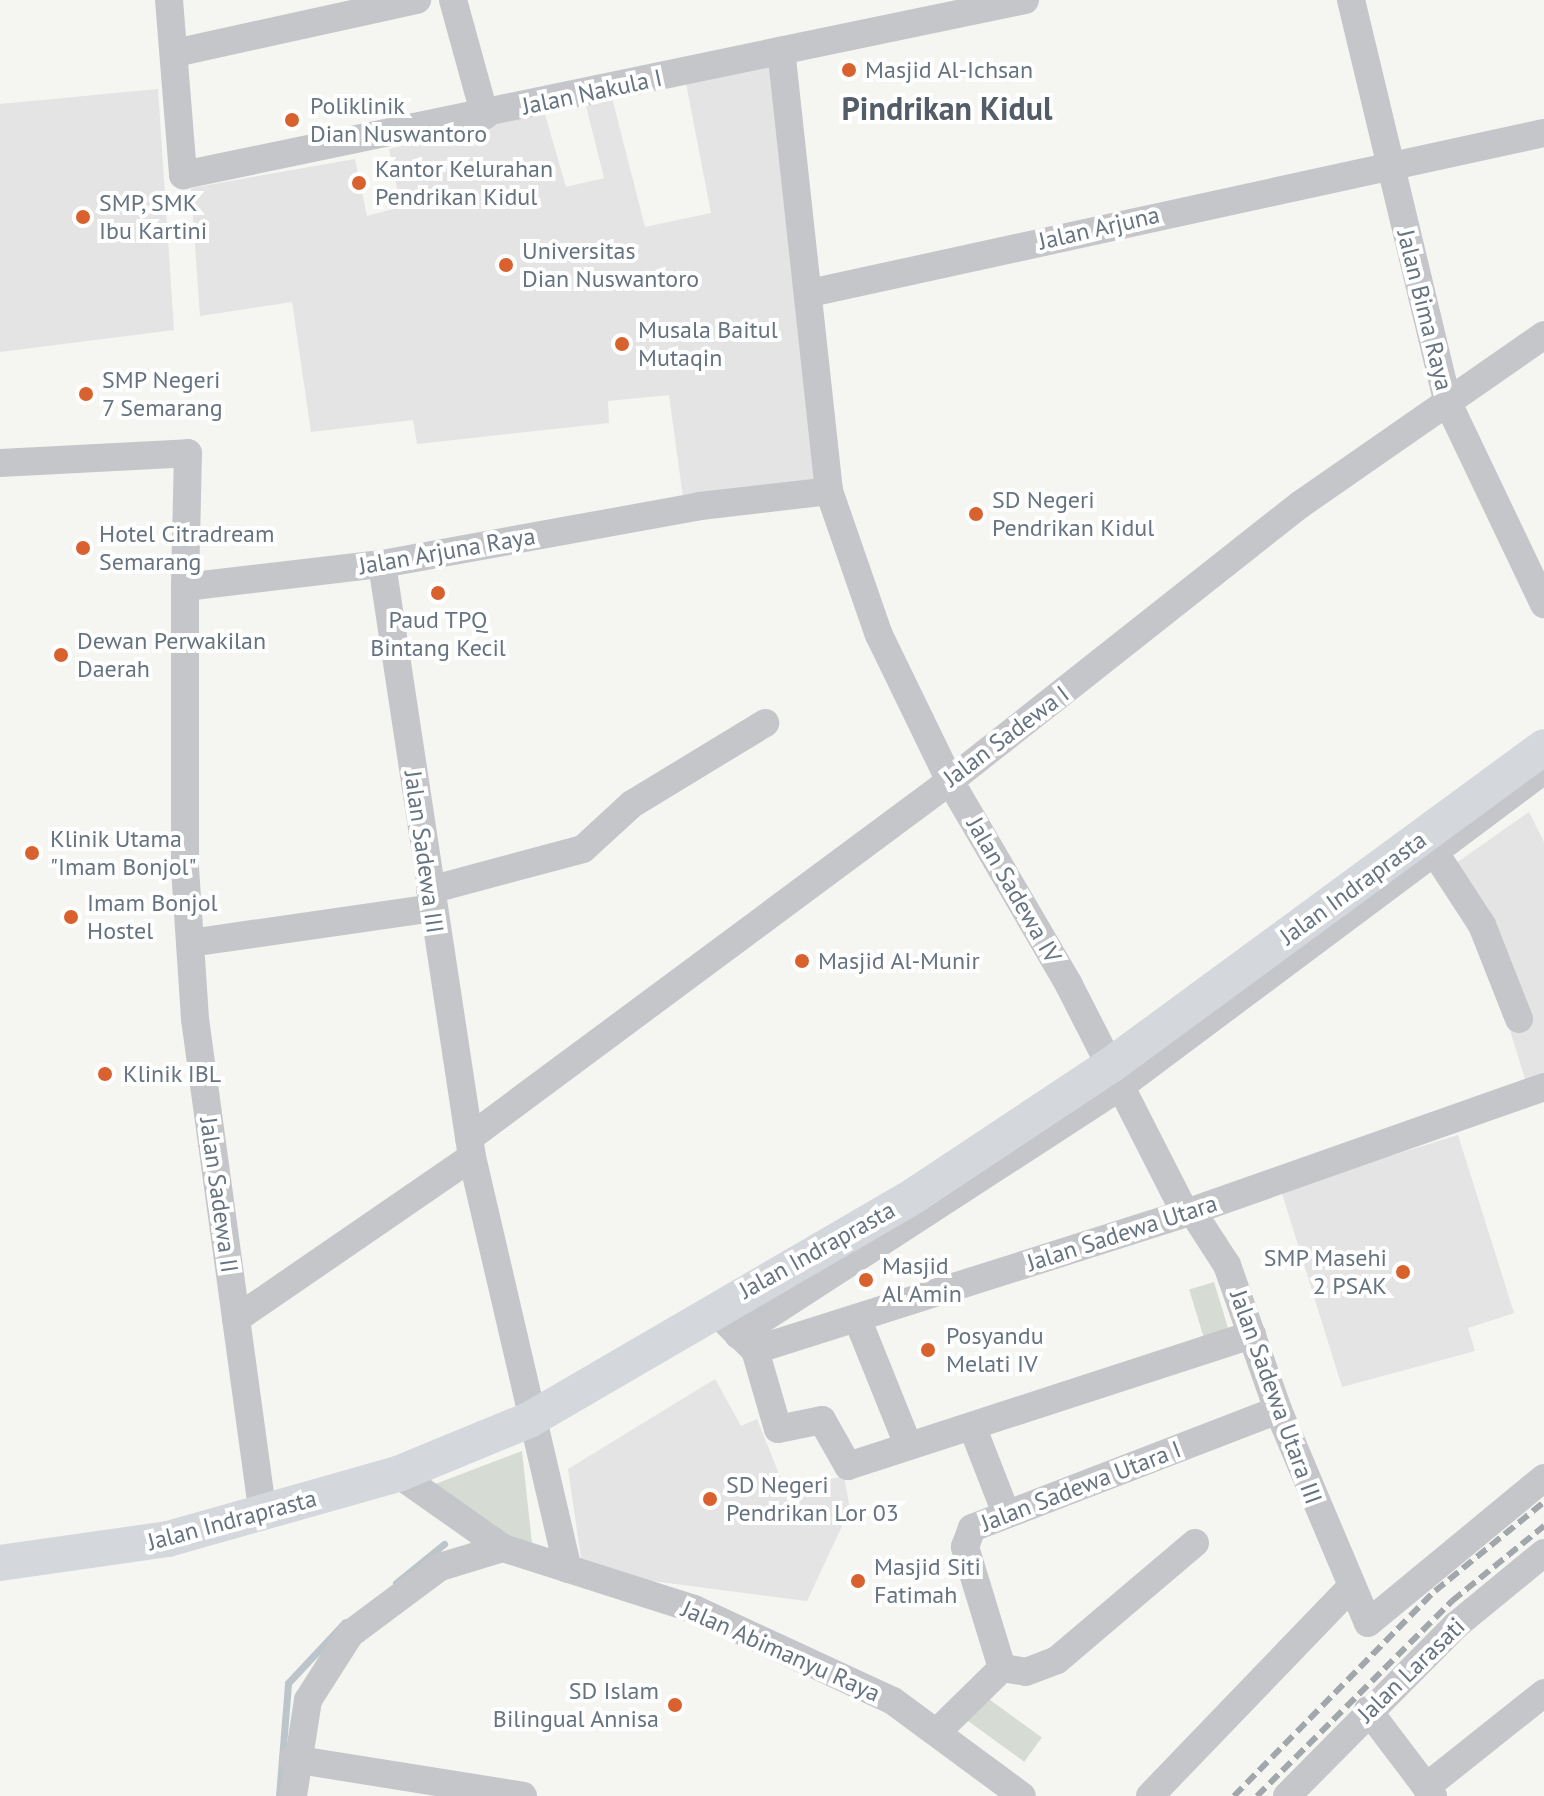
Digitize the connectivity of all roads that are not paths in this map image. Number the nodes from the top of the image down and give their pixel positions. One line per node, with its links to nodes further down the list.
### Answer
1 (169, 0): 8 (street)
2 (417, 0): 8 (street)
3 (453, 0): 9 (street)
4 (1025, 0): 6 (street, Jalan Nakula I)
5 (1351, 0): 11 (street, Jalan Bima Raya)
6 (925, 10): 7 (street, Jalan Nakula I)
7 (781, 51): 9 (street, Jalan Nakula I); 12 (street)
8 (175, 53): 9 (street, Jalan Nakula I)
9 (485, 116)
10 (1544, 133): 11 (street, Jalan Arjuna)
11 (1388, 162): 12 (street, Jalan Arjuna); 14 (street, Jalan Bima Raya)
12 (810, 293): 16 (street)
13 (1544, 335): 14 (street, Jalan Sadewa I)
14 (1448, 403): 19 (street, Jalan Bima Raya); 23 (street, Jalan Sadewa I)
15 (0, 463): 18 (street)
16 (829, 491): 17 (street, Jalan Arjuna Raya); 23 (street, Jalan Sadewa IV)
17 (382, 564): 18 (street, Jalan Arjuna Raya); 25 (street, Jalan Sadewa III)
18 (185, 587): 26 (street, Jalan Sadewa II)
19 (1544, 604)
20 (765, 723): 25 (street)
21 (1544, 747): 24 (main road, Jalan Indraprasta)
22 (1544, 770): 28 (street)
23 (950, 781): 28 (street, Jalan Sadewa IV); 30 (street, Jalan Sadewa I)
24 (1424, 836): 27 (street); 28 (main road, Jalan Indraprasta)
25 (431, 899): 26 (street); 30 (street, Jalan Sadewa III)
26 (190, 943): 34 (street, Jalan Sadewa II)
27 (1519, 1019)
28 (1116, 1075): 31 (street, Jalan Sadewa IV); 32 (main road, Jalan Indraprasta); 36 (street)
29 (1543, 1090): 31 (street, Jalan Sadewa Utara)
30 (470, 1148): 34 (street, Jalan Sadewa I); 38 (street, Jalan Sadewa III)
31 (1189, 1212): 33 (street, Jalan Sadewa Utara); 35 (street, Jalan Sadewa Utara III)
32 (714, 1308): 36 (street); 38 (main road, Jalan Indraprasta)
33 (857, 1318): 36 (street, Jalan Sadewa Utara); 40 (street)
34 (236, 1319): 43 (street, Jalan Sadewa II)
35 (1252, 1335): 37 (street, Jalan Sadewa Utara III); 39 (street)
36 (747, 1342): 40 (street)
37 (1278, 1410): 44 (street, Jalan Sadewa Utara I); 50 (street, Jalan Sadewa Utara III)
38 (529, 1420): 41 (main road, Jalan Indraprasta); 49 (street, Jalan Sadewa III)
39 (972, 1426): 40 (street); 44 (street)
40 (908, 1445)
41 (398, 1474): 43 (main road, Jalan Indraprasta); 46 (street, Jalan Abimanyu Raya)
42 (1544, 1478): 50 (street, Jalan Sadewa Utara III)
43 (263, 1513): 48 (main road, Jalan Indraprasta)
44 (1006, 1513): 51 (street, Jalan Sadewa Utara I)
45 (1195, 1543): 51 (street)
46 (503, 1548): 49 (street, Jalan Abimanyu Raya); 55 (street)
47 (1544, 1553): 53 (street, Jalan Larasati)
48 (0, 1563)
49 (568, 1569): 54 (street, Jalan Abimanyu Raya)
50 (1349, 1589): 60 (street)
51 (1002, 1668): 54 (street)
52 (1544, 1693): 56 (street)
53 (1368, 1710): 56 (street); 61 (street, Jalan Larasati)
54 (938, 1731): 59 (street, Jalan Abimanyu Raya)
55 (293, 1759): 57 (street); 58 (street)
56 (1430, 1792)
57 (512, 1794)
58 (293, 1796)
59 (1022, 1796)
60 (1150, 1796)
61 (1287, 1796)

